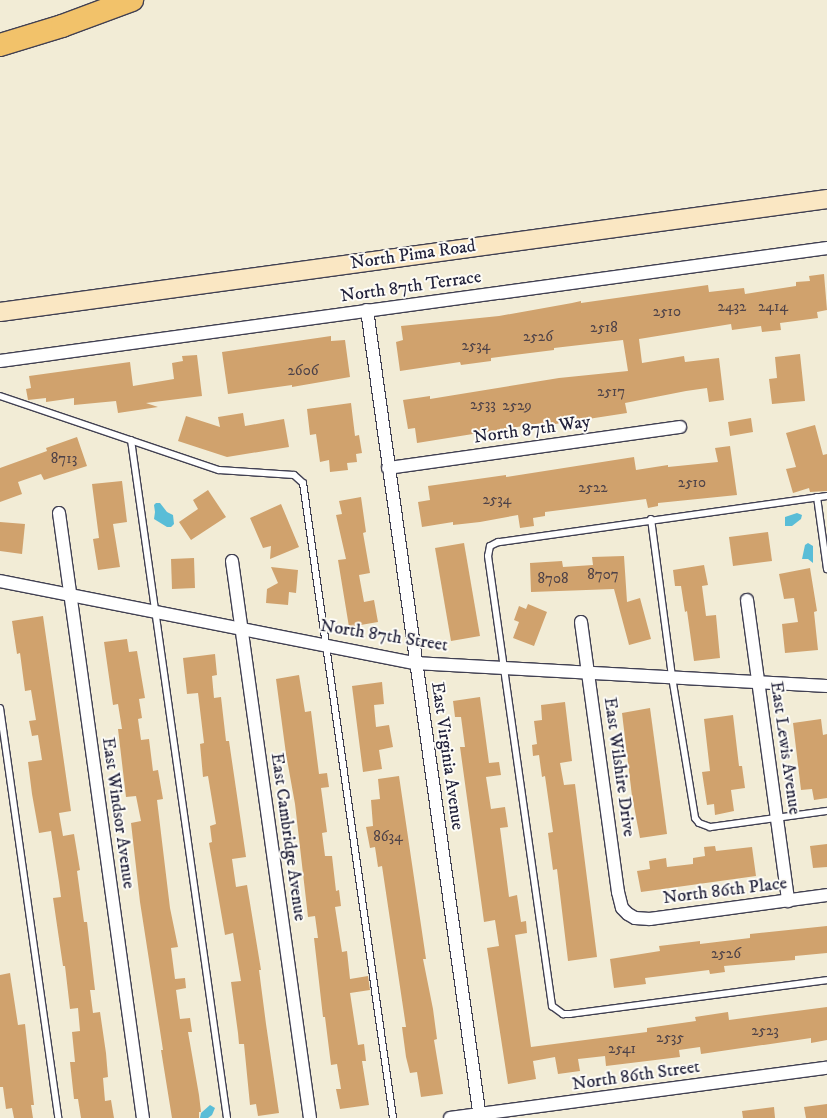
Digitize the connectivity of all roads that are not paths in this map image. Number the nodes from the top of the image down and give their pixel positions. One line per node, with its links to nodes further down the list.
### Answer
1 (132, 0): 2 (highway)
2 (0, 45)
3 (827, 199): 6 (main road, North Pima Road)
4 (827, 248): 5 (street, North 87th Terrace)
5 (366, 310): 7 (street, North 87th Terrace); 11 (street, East Virginia Avenue)
6 (0, 312)
7 (0, 360)
8 (0, 396): 10 (lane)
9 (680, 427): 11 (street, North 87th Way)
10 (131, 440): 21 (lane); 24 (lane)
11 (388, 468): 25 (street, East Virginia Avenue)
12 (827, 496): 13 (lane)
13 (817, 497): 15 (lane); 17 (lane)
14 (59, 513): 19 (street, East Windsor Avenue)
15 (652, 519): 26 (lane); 28 (lane)
16 (232, 561): 23 (street, East Cambridge Avenue)
17 (827, 569)
18 (0, 581): 19 (street, North 87th Street)
19 (70, 595): 21 (street, North 87th Street); 41 (street, East Windsor Avenue)
20 (747, 600): 29 (street, East Lewis Avenue)
21 (155, 612): 23 (street, North 87th Street); 42 (lane)
22 (581, 622): 27 (street, East Wilshire Drive)
23 (241, 628): 24 (street, North 87th Street); 43 (street, East Cambridge Avenue)
24 (327, 646): 25 (street, North 87th Street); 44 (lane)
25 (416, 663): 26 (street, North 87th Street); 39 (street, East Virginia Avenue)
26 (503, 668): 27 (street, North 87th Street); 37 (lane)
27 (588, 672): 28 (street, North 87th Street); 36 (street, East Wilshire Drive)
28 (672, 677): 29 (street, North 87th Street); 33 (lane)
29 (758, 682): 30 (street, North 87th Street); 33 (street, East Lewis Avenue)
30 (827, 686)
31 (0, 708): 40 (lane)
32 (827, 812): 33 (lane)
33 (777, 818): 35 (street, East Lewis Avenue)
34 (827, 895): 35 (street, North 86th Place)
35 (788, 901): 36 (street, North 86th Place)
36 (628, 914)
37 (827, 980)
38 (827, 1068): 39 (street, North 86th Street)
39 (480, 1116): 45 (street, North 86th Street)
40 (58, 1118)
41 (143, 1118)
42 (227, 1118)
43 (310, 1118)
44 (393, 1118)
45 (450, 1118)

